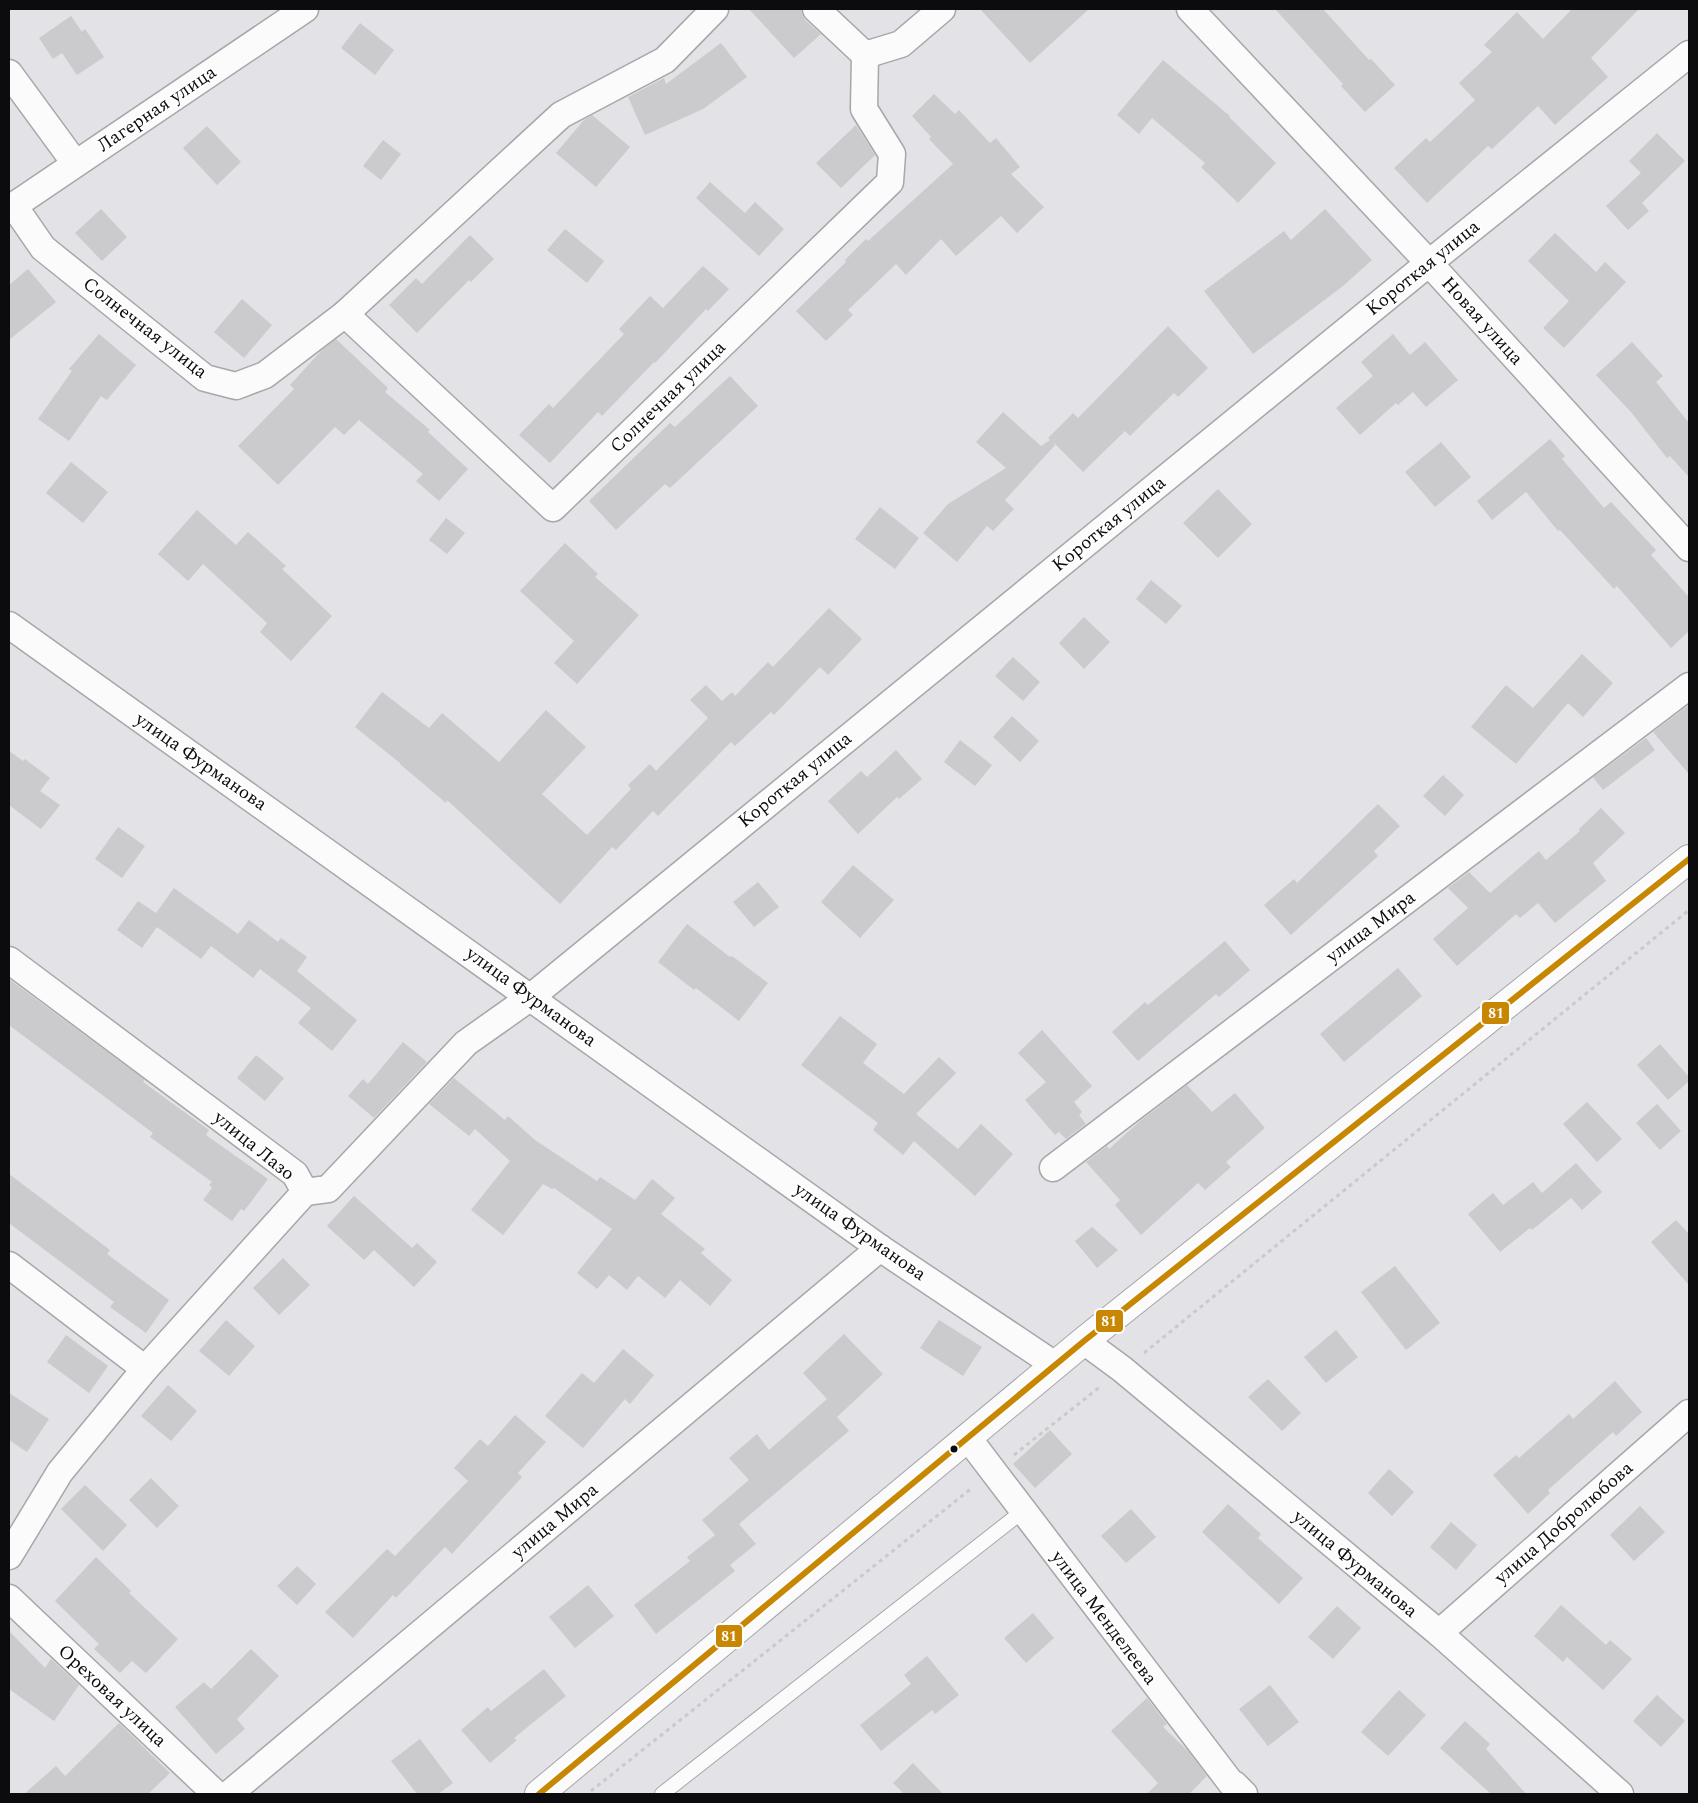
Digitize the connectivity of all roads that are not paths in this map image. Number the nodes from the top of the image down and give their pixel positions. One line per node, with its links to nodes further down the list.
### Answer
1 (305, 9): 9 (street, Лагерная улица)
2 (715, 9): 12 (street, Солнечная улица)
3 (816, 9): 7 (street)
4 (942, 9): 7 (street)
5 (1190, 9): 11 (street, Новая улица)
6 (1689, 54): 11 (street, Короткая улица)
7 (865, 56): 12 (street, Солнечная улица)
8 (9, 72): 9 (street)
9 (75, 164): 10 (street, Лагерная улица)
10 (11, 208): 12 (street, Солнечная улица)
11 (1429, 263): 13 (street, Новая улица); 18 (street, Короткая улица)
12 (345, 314)
13 (1689, 548)
14 (9, 625): 18 (street, улица Фурманова)
15 (1689, 686): 19 (street, улица Мира)
16 (1689, 859): 23 (main road)
17 (9, 960): 20 (street, улица Лазо)
18 (531, 997): 20 (street, Короткая улица); 21 (street, улица Фурманова)
19 (1053, 1168)
20 (305, 1192): 25 (street, улица Лазо)
21 (880, 1248): 24 (street, улица Фурманова); 34 (street, улица Мира)
22 (9, 1265): 25 (street)
23 (1084, 1341): 24 (main road); 31 (street, улица Фурманова)
24 (1055, 1365): 27 (main road)
25 (145, 1369): 29 (street, улица Лазо)
26 (1689, 1413): 31 (street, улица Добролюбова)
27 (968, 1438): 28 (street, улица Менделеева); 35 (main road)
28 (1023, 1511): 32 (street, улица Менделеева); 36 (lane)
29 (9, 1556)
30 (9, 1598): 33 (street, Ореховая улица)
31 (1439, 1633): 37 (street, улица Фурманова)
32 (1231, 1791)
33 (216, 1794)
34 (229, 1794)
35 (539, 1794)
36 (662, 1794)
37 (1620, 1794)

